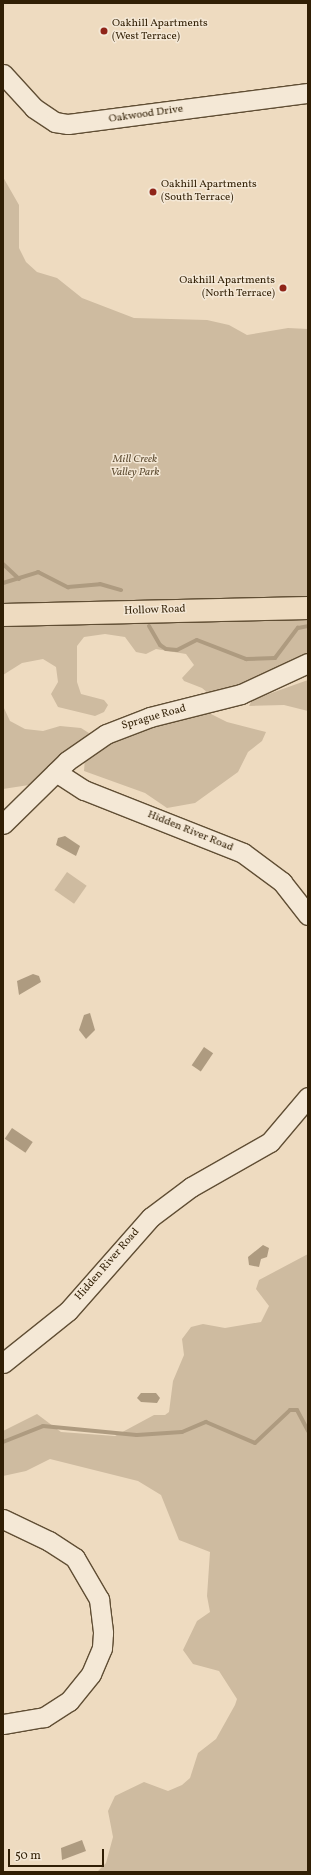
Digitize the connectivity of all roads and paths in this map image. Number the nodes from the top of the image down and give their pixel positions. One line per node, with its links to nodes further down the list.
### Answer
1 (3, 74): 2 (street, Oakwood Drive)
2 (308, 93)
3 (308, 608): 4 (main road, Hollow Road)
4 (3, 615)
5 (308, 663): 6 (street, Sprague Road)
6 (56, 772): 7 (street, Sprague Road); 8 (street, Hidden River Road)
7 (3, 824)
8 (308, 915)
9 (308, 1097): 10 (street, Hidden River Road)
10 (3, 1364)
11 (3, 1519): 12 (street)
12 (3, 1724)

